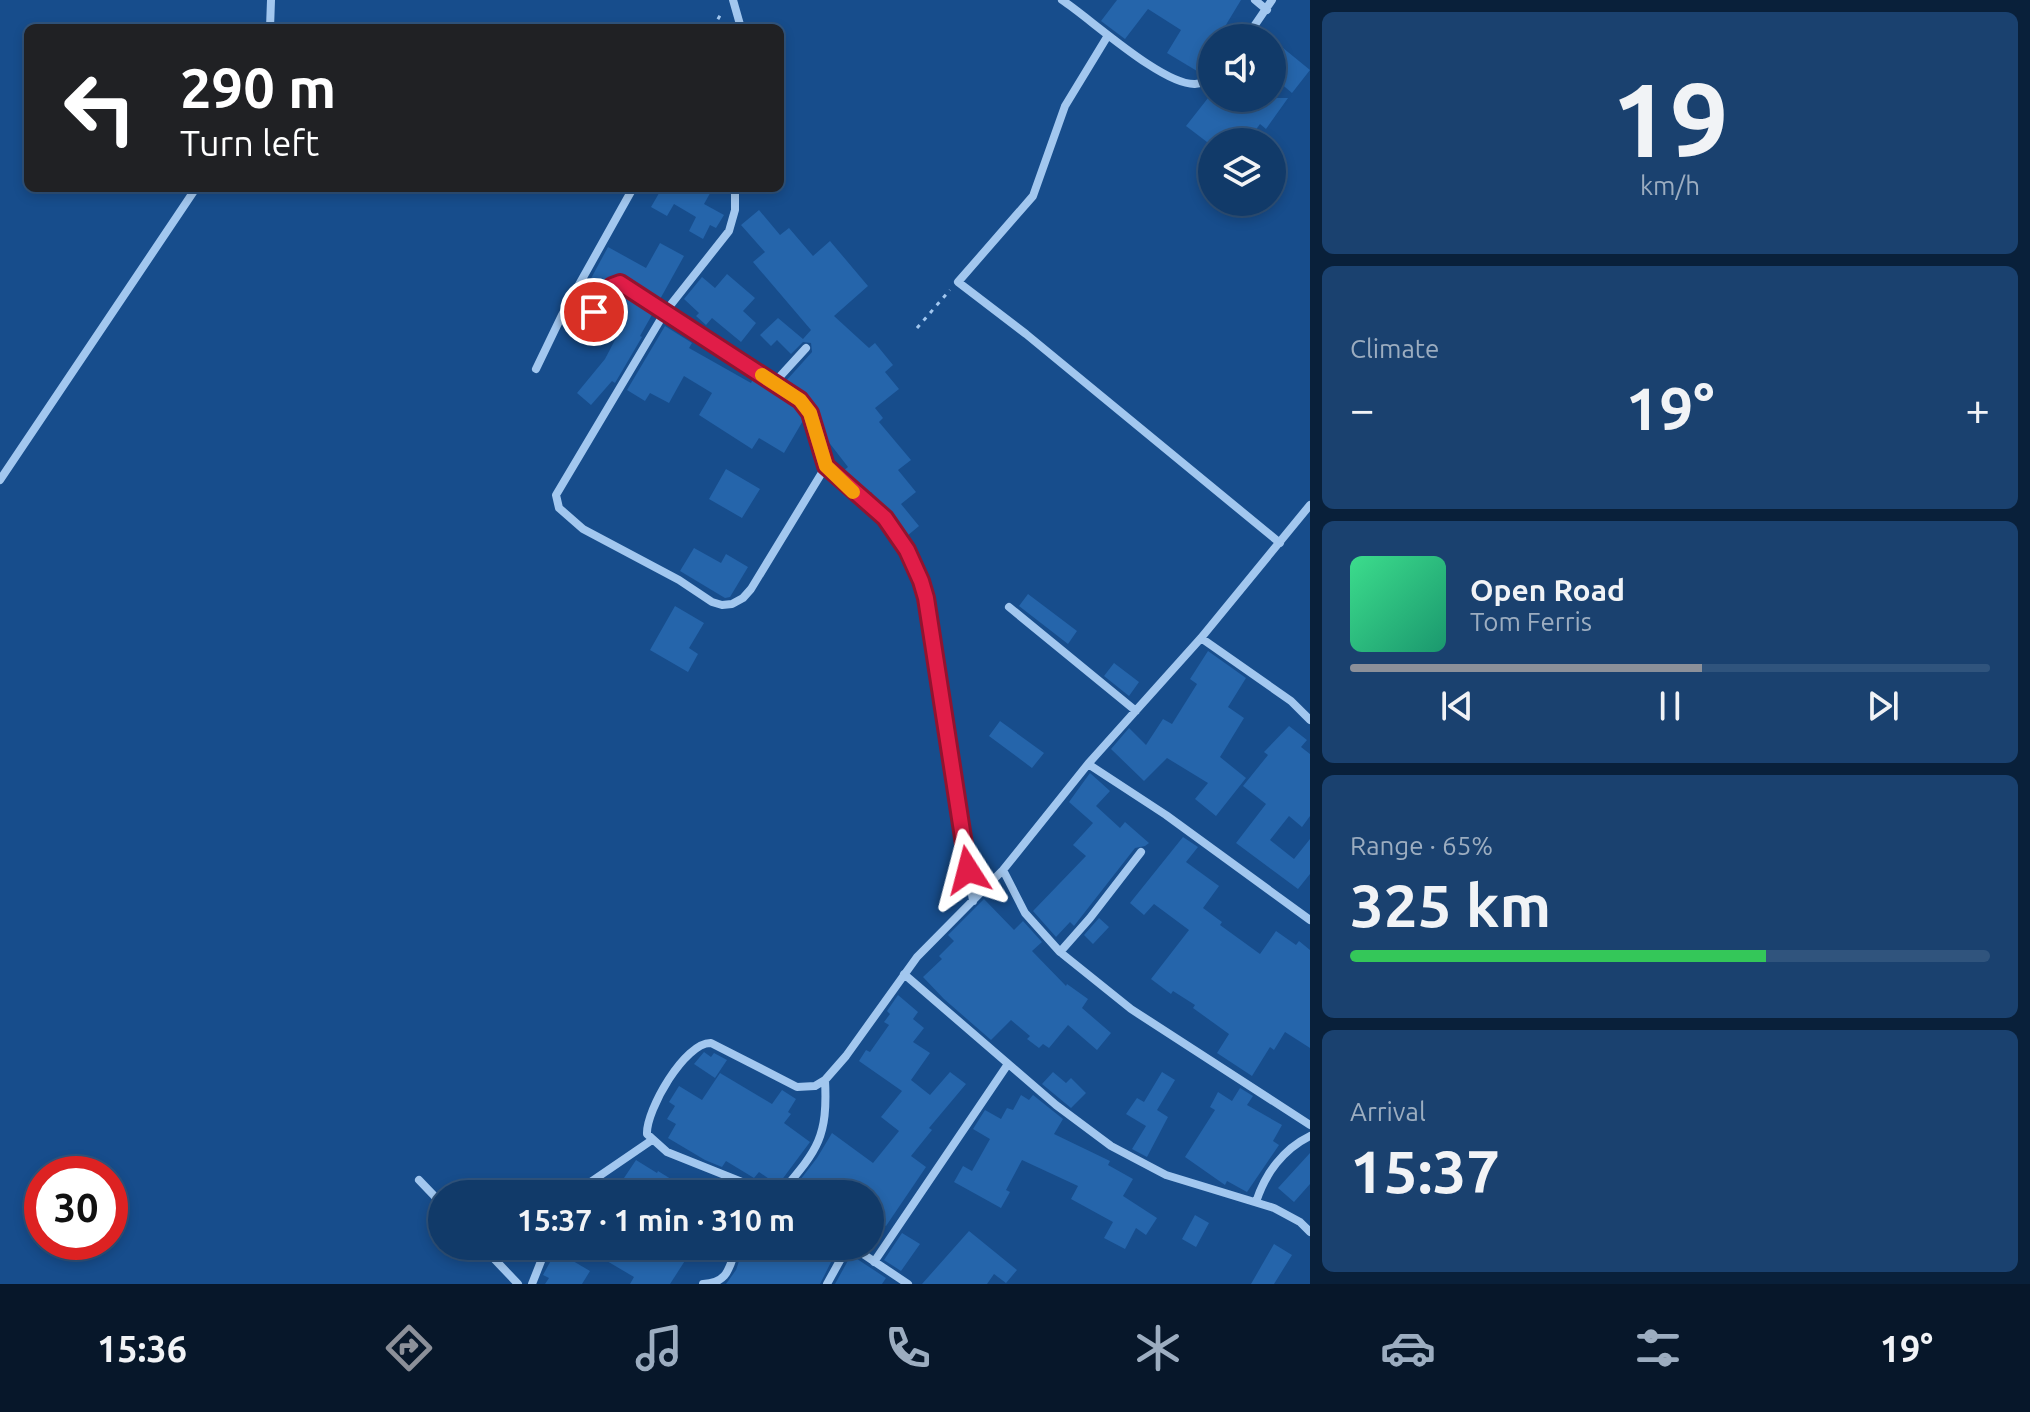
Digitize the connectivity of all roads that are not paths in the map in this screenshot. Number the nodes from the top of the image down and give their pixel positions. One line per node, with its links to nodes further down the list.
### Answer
1 (271, 0): 7 (street)
2 (1062, 0): 10 (street)
3 (1255, 0): 6 (street)
4 (1272, 0): 6 (street)
5 (730, 2): 8 (street)
6 (1267, 10): 9 (street)
7 (270, 24)
8 (739, 24)
9 (1256, 24)
10 (1107, 37): 11 (street); 23 (street)
11 (1198, 84)
12 (193, 192): 21 (street)
13 (631, 192): 15 (street)
14 (735, 192): 16 (street)
15 (569, 302): 16 (street); 18 (street)
16 (665, 312): 19 (street); 20 (street)
17 (806, 348): 19 (street)
18 (536, 369)
19 (774, 383): 20 (street)
20 (826, 466): 31 (street)
21 (0, 480)
22 (1310, 505): 23 (street)
23 (1280, 543): 25 (street)
24 (1009, 607): 26 (street)
25 (1201, 638): 26 (street); 27 (street)
26 (1136, 711): 28 (street)
27 (1310, 720)
28 (1088, 764): 30 (street); 32 (street)
29 (1141, 852): 33 (street)
30 (1002, 872): 31 (street); 33 (street)
31 (973, 901): 34 (street)
32 (1310, 920)
33 (1060, 952): 37 (street)
34 (904, 974): 35 (street); 36 (street)
35 (1008, 1064): 45 (street); 52 (street)
36 (825, 1080): 39 (street); 43 (street)
37 (1310, 1125)
38 (1310, 1136): 45 (street)
39 (652, 1140): 41 (street); 42 (street)
40 (419, 1180): 44 (street)
41 (593, 1180)
42 (732, 1180)
43 (792, 1180)
44 (428, 1189)
45 (1256, 1202): 46 (street)
46 (1310, 1232)
47 (495, 1260): 53 (street)
48 (541, 1260): 54 (street)
49 (732, 1260): 55 (street)
50 (842, 1260): 56 (street)
51 (871, 1260): 52 (street)
52 (874, 1262): 57 (street)
53 (518, 1284)
54 (532, 1284)
55 (703, 1284)
56 (827, 1284)
57 (908, 1284)

